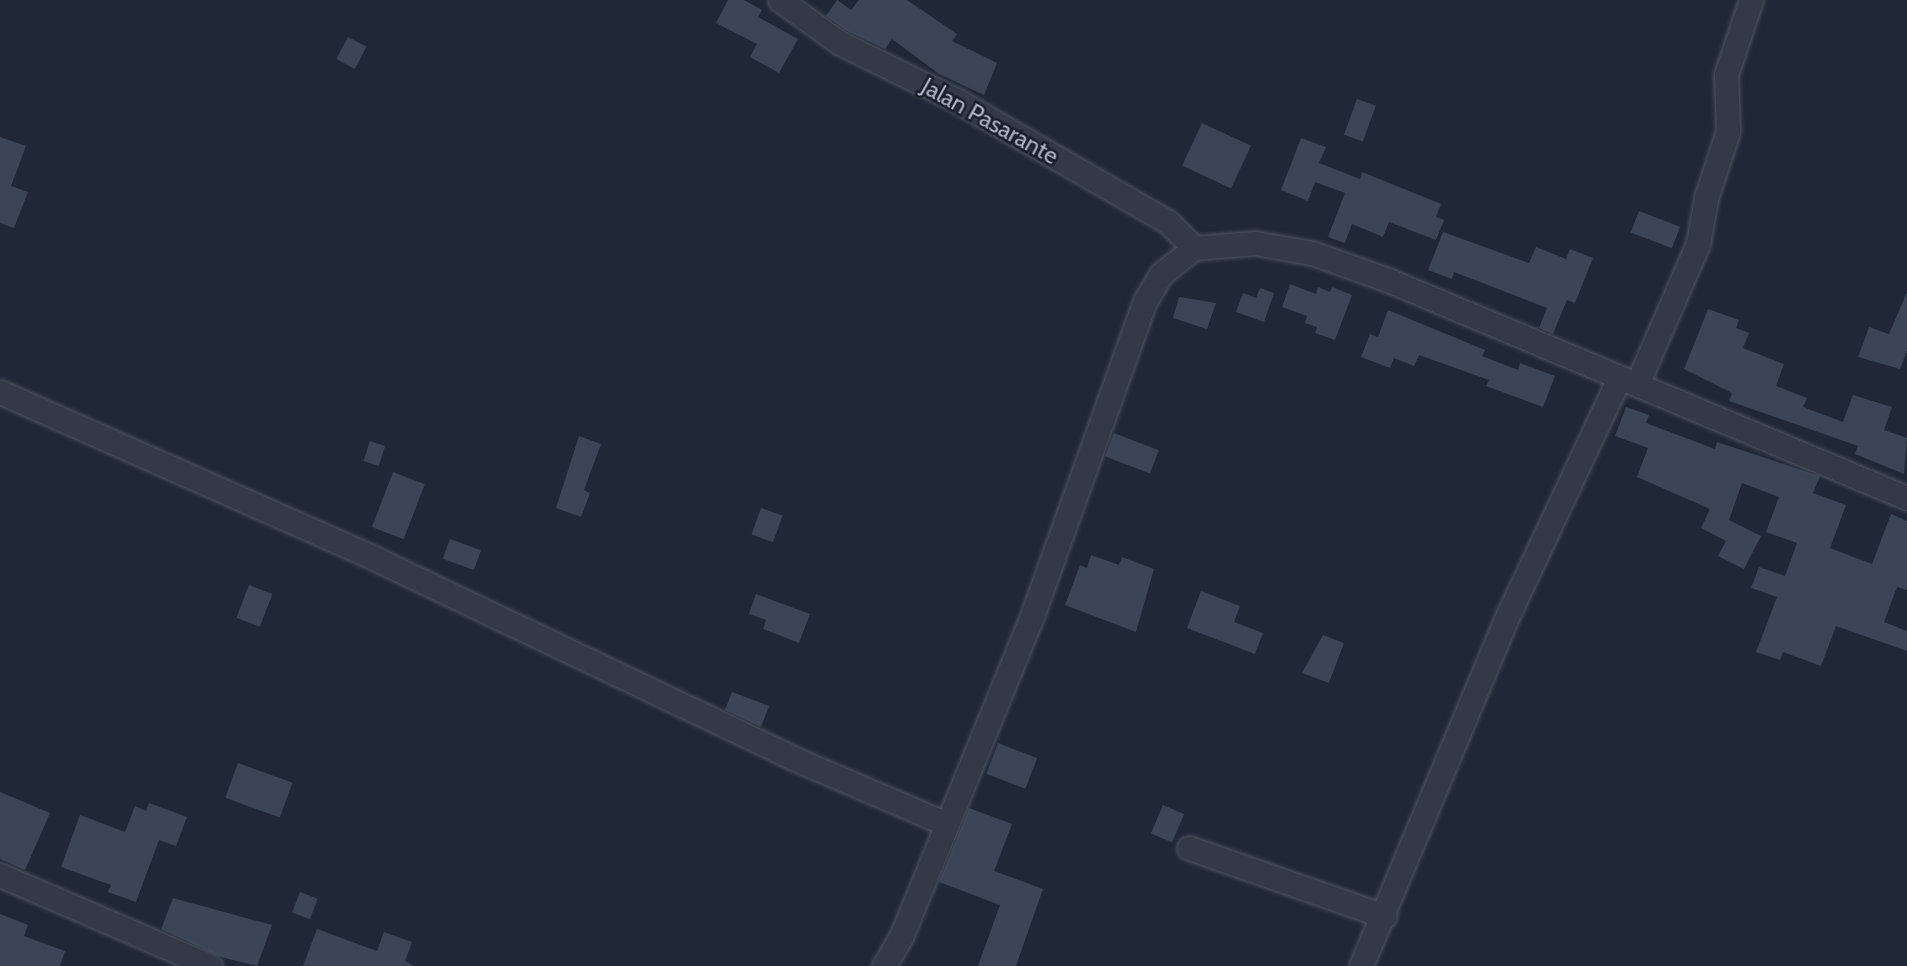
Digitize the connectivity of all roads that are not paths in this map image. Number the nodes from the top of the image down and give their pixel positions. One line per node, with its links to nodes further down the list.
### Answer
1 (780, 0): 3 (street, Jalan Pasarante)
2 (1751, 0): 4 (street)
3 (1194, 248): 4 (street); 7 (street)
4 (1628, 381): 6 (street); 10 (street)
5 (0, 392): 7 (street)
6 (1907, 498)
7 (947, 824): 12 (street)
8 (1189, 848): 10 (street)
9 (0, 875): 11 (street)
10 (1384, 916): 13 (street)
11 (210, 966)
12 (884, 966)
13 (1361, 966)

